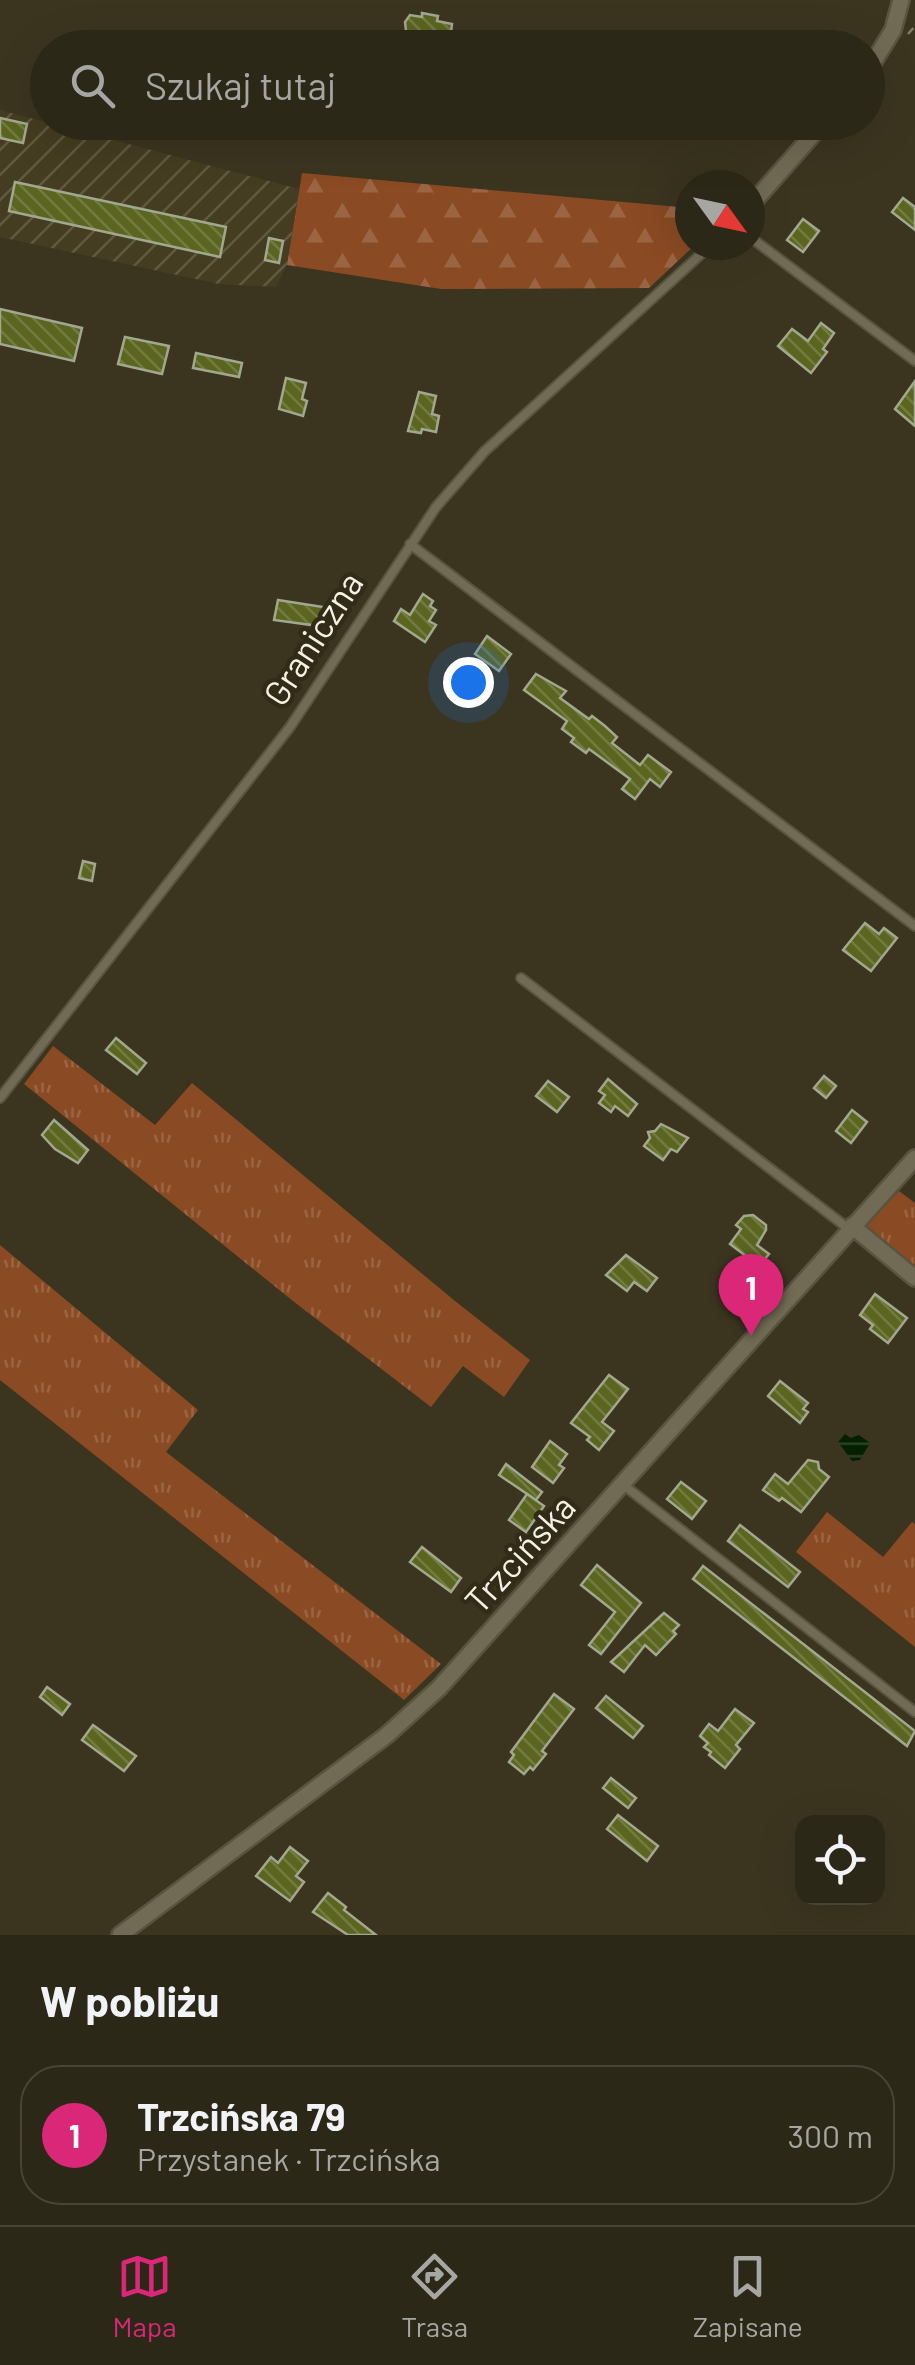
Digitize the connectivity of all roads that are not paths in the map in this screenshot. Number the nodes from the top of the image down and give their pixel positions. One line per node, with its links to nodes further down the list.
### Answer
1 (901, 0): 2 (street); 3 (street)
2 (915, 0)
3 (885, 43)
4 (808, 140): 5 (street)
5 (765, 189)
6 (765, 248): 8 (lane)
7 (695, 260): 9 (lane, Graniczna)
8 (915, 361)
9 (410, 544): 10 (lane); 12 (lane, Graniczna)
10 (915, 926)
11 (521, 978): 14 (lane)
12 (0, 1098)
13 (915, 1158): 14 (street, Trzcińska)
14 (850, 1228): 15 (street); 16 (street, Trzcińska)
15 (915, 1278)
16 (621, 1483): 17 (lane); 18 (street, Trzcińska)
17 (915, 1712)
18 (120, 1935)

